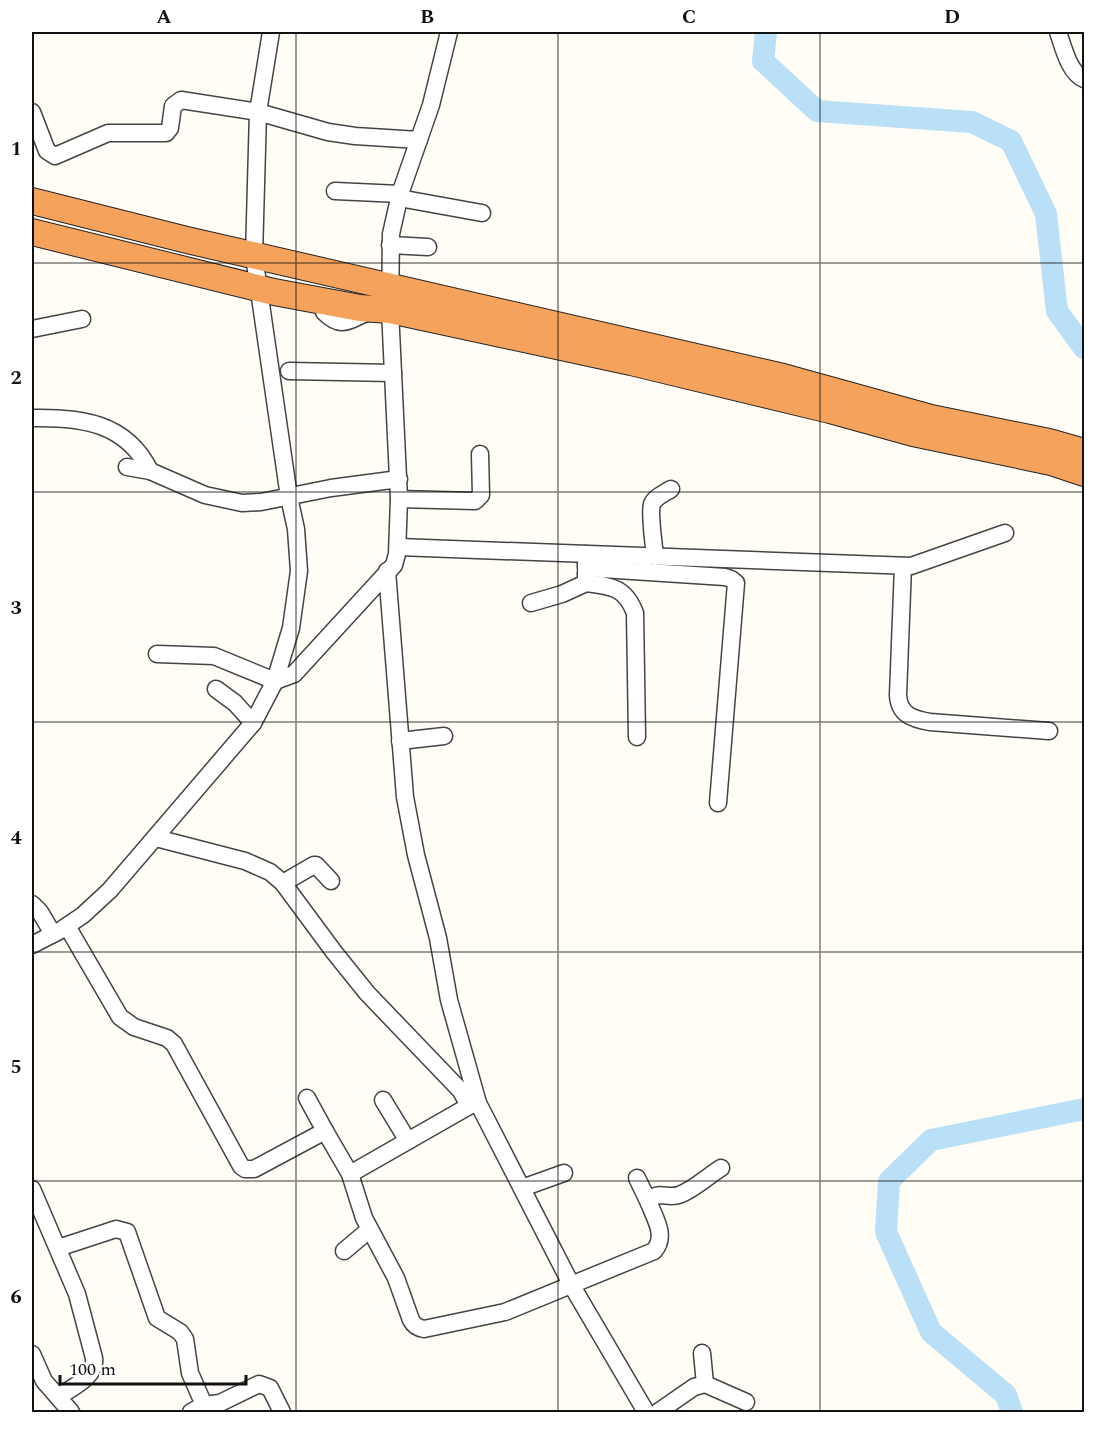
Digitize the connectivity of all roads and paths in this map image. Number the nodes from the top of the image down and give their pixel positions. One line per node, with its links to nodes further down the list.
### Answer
1 (271, 32): 6 (street)
2 (449, 32): 7 (street)
3 (1058, 32): 4 (street)
4 (1084, 79)
5 (32, 112): 6 (street)
6 (258, 112): 7 (street); 15 (street)
7 (419, 140): 9 (street)
8 (335, 191): 9 (street)
9 (399, 196): 11 (street); 13 (street)
10 (32, 201): 15 (highway)
11 (482, 213)
12 (32, 232): 16 (highway)
13 (390, 244): 14 (street); 17 (street)
14 (428, 247)
15 (254, 256): 16 (street); 17 (highway)
16 (258, 288): 17 (highway); 31 (street)
17 (390, 299): 18 (street); 22 (street); 24 (highway); 28 (highway)
18 (324, 312)
19 (82, 319): 20 (street)
20 (32, 329)
21 (289, 370): 22 (street)
22 (393, 373): 29 (street)
23 (32, 418): 27 (street)
24 (1084, 452)
25 (480, 454): 32 (street)
26 (127, 467): 27 (street)
27 (150, 471): 31 (street)
28 (1084, 473)
29 (399, 479): 31 (street); 32 (street)
30 (671, 489): 35 (street)
31 (289, 496): 41 (street)
32 (399, 499): 34 (street)
33 (1005, 533): 36 (street)
34 (398, 547): 37 (street); 38 (street)
35 (655, 557): 36 (street); 37 (street)
36 (903, 566): 44 (street)
37 (586, 568): 39 (street); 46 (street); 48 (street)
38 (387, 571): 41 (street); 47 (street)
39 (531, 603)
40 (157, 654): 41 (street)
41 (275, 681): 43 (street)
42 (216, 689): 43 (street)
43 (253, 723): 49 (street)
44 (1049, 731)
45 (444, 736): 47 (street)
46 (637, 737)
47 (400, 741): 57 (street)
48 (718, 803)
49 (156, 838): 51 (street); 53 (street)
50 (331, 881): 51 (street)
51 (283, 883): 57 (street)
52 (32, 904): 53 (street)
53 (60, 930): 54 (street); 58 (street)
54 (32, 945)
55 (307, 1098): 58 (street)
56 (383, 1100): 59 (street)
57 (474, 1104): 59 (street); 64 (street)
58 (326, 1131): 62 (street)
59 (408, 1141): 62 (street)
60 (721, 1168): 66 (street)
61 (564, 1173): 64 (street)
62 (350, 1174): 67 (street)
63 (637, 1178): 66 (street)
64 (522, 1188): 70 (street)
65 (32, 1189): 68 (street)
66 (649, 1203): 70 (street)
67 (369, 1230): 69 (street); 70 (street)
68 (58, 1248): 75 (street); 76 (street)
69 (344, 1251)
70 (572, 1286): 79 (street)
71 (702, 1353): 73 (street)
72 (32, 1354): 75 (street)
73 (705, 1384): 74 (street); 80 (street)
74 (746, 1402)
75 (64, 1404): 77 (street)
76 (198, 1409): 78 (street)
77 (49, 1413)
78 (282, 1413)
79 (646, 1413)
80 (658, 1413)

